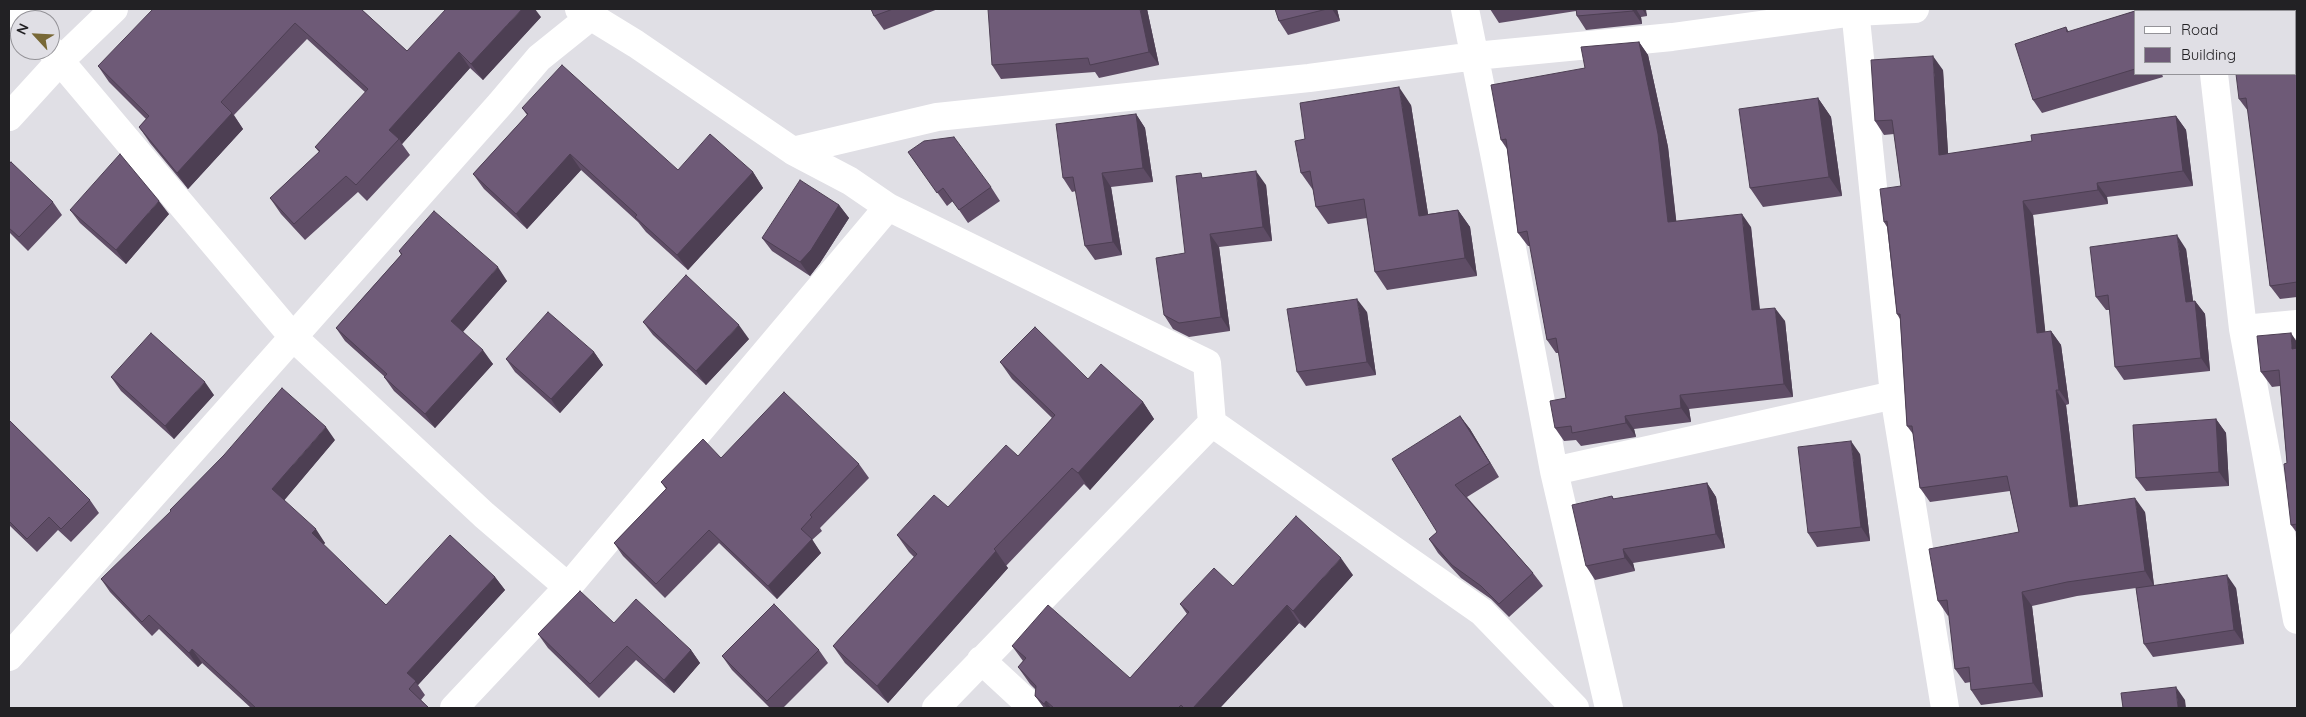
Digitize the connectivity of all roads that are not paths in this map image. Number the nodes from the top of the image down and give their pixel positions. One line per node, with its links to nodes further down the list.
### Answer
1 (114, 9): 6 (street)
2 (1464, 9): 7 (street)
3 (1915, 9): 4 (street)
4 (1855, 10): 7 (street); 17 (street)
5 (584, 13): 12 (street); 16 (street)
6 (60, 50)
7 (1475, 56): 12 (street); 19 (street)
8 (51, 60): 11 (street)
9 (60, 60): 16 (street)
10 (2214, 75): 15 (street)
11 (9, 117)
12 (794, 151): 13 (street)
13 (888, 207): 18 (street); 20 (street)
14 (2297, 324): 15 (street)
15 (2243, 329): 21 (street)
16 (293, 337): 20 (street); 22 (street)
17 (1894, 395): 19 (street); 29 (street)
18 (1212, 423): 23 (street); 27 (street)
19 (1554, 472): 28 (street)
20 (568, 587): 24 (street)
21 (2297, 620)
22 (9, 657)
23 (981, 660): 25 (street); 26 (street)
24 (454, 708)
25 (936, 708)
26 (1032, 708)
27 (1575, 708)
28 (1609, 708)
29 (1945, 708)

